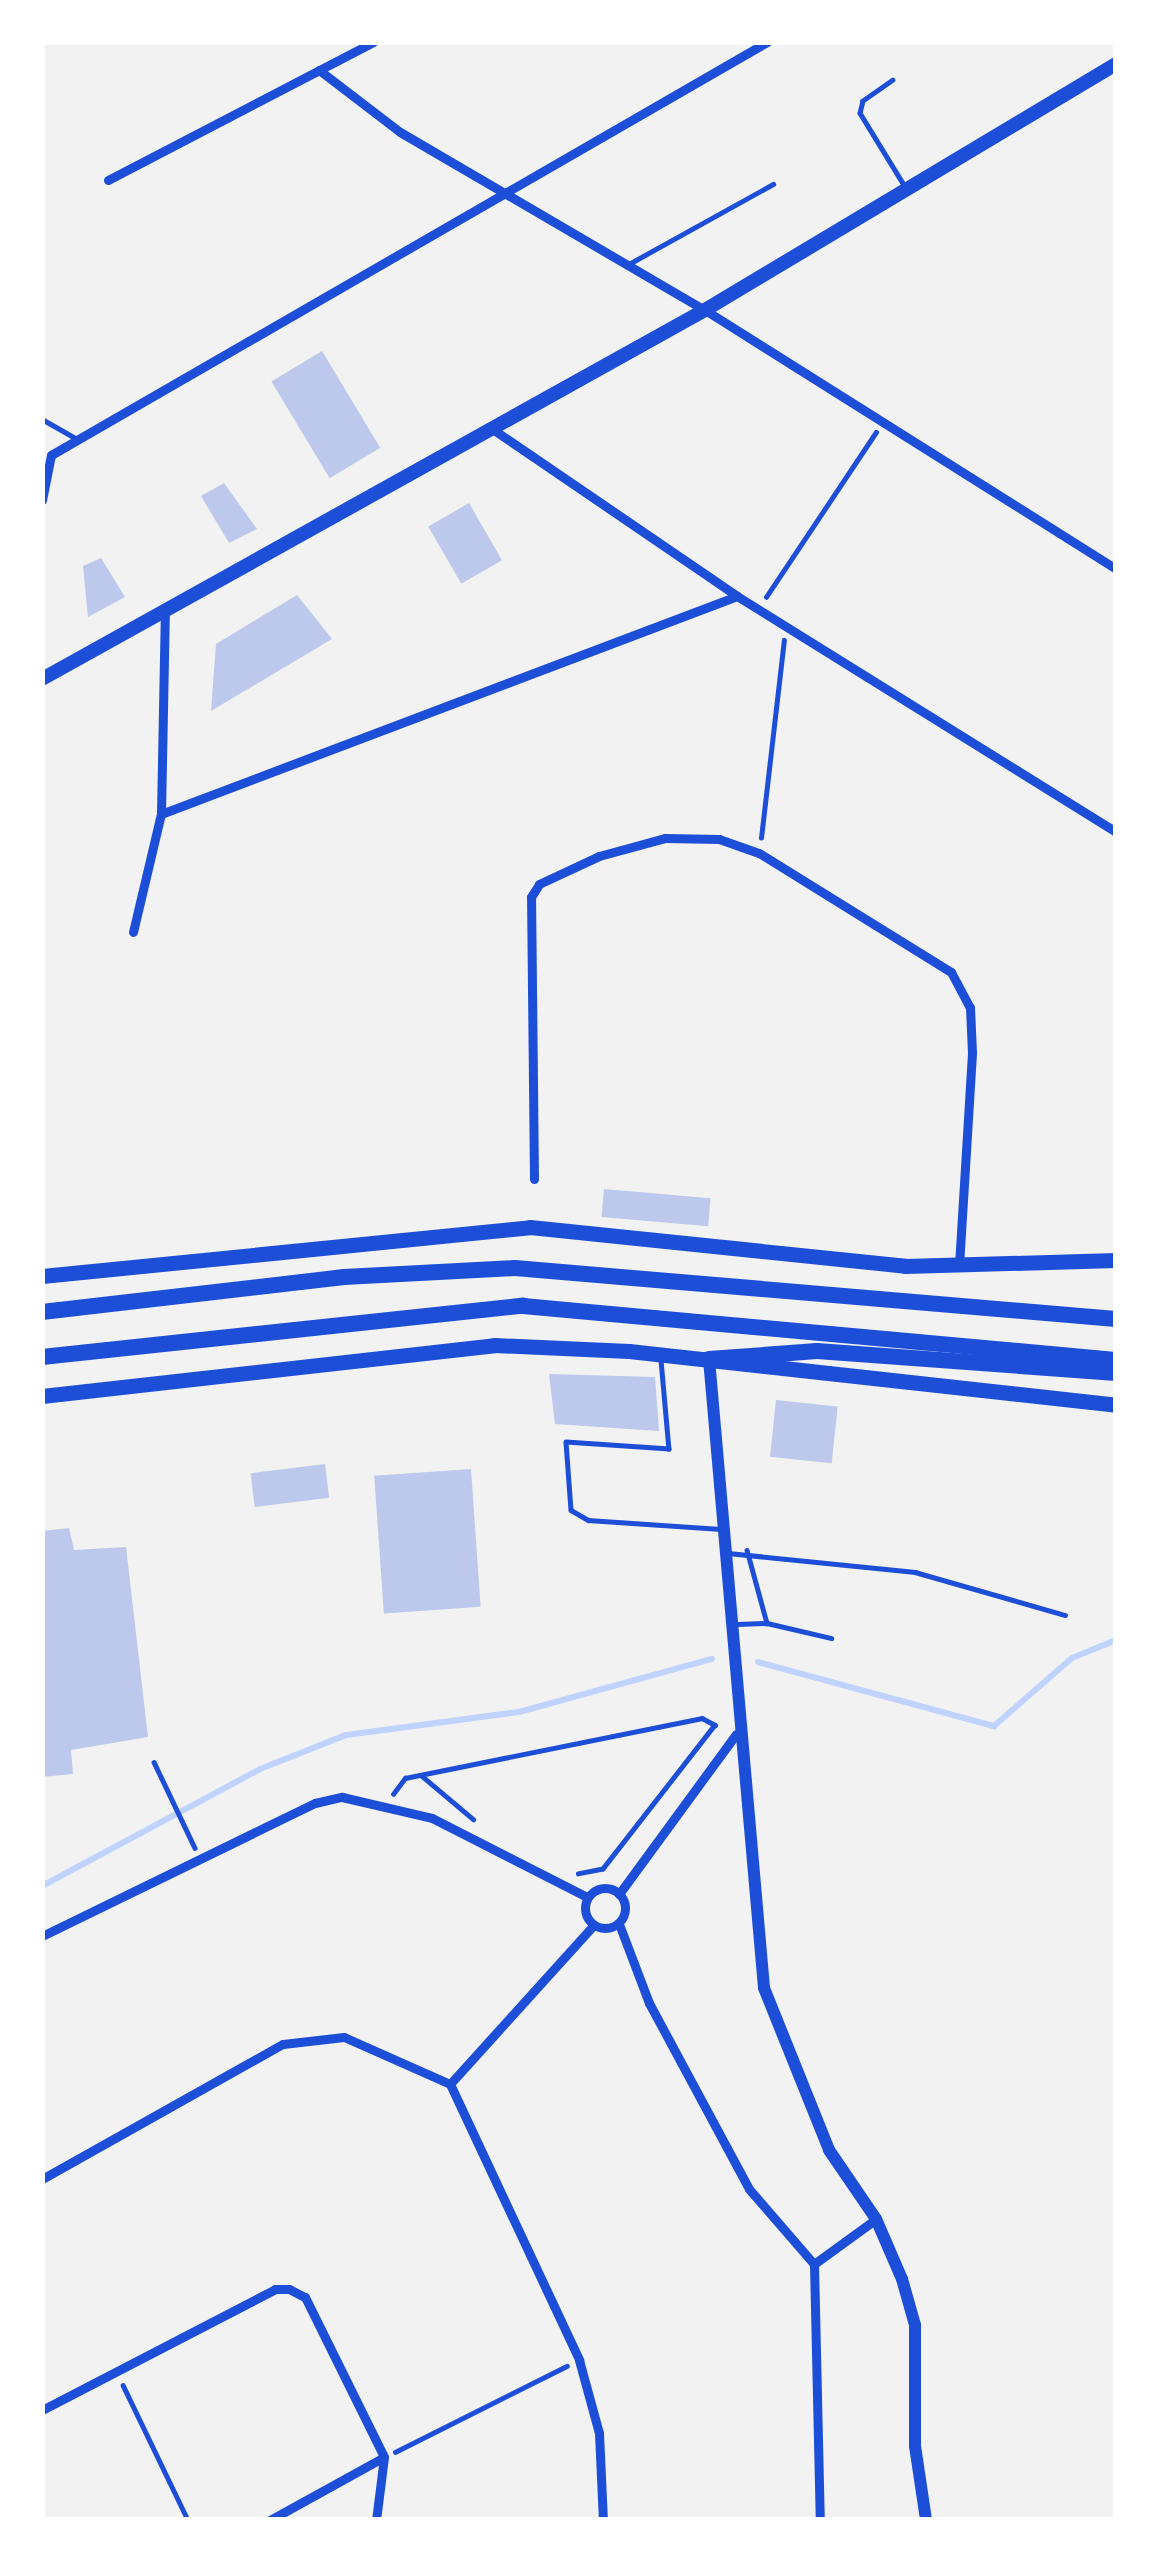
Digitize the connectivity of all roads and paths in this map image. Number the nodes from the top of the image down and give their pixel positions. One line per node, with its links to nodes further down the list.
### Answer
1 (373, 42): 4 (street)
2 (767, 42): 9 (street)
3 (1116, 64): 8 (main road)
4 (319, 70): 6 (street); 9 (street)
5 (893, 80): 8 (lane)
6 (108, 180)
7 (773, 184): 10 (lane)
8 (906, 188): 11 (main road)
9 (501, 195): 10 (street); 15 (street)
10 (628, 265): 11 (street)
11 (705, 310): 13 (street); 14 (main road)
12 (42, 419): 15 (lane)
13 (883, 422): 17 (street); 19 (path)
14 (489, 427): 18 (street); 20 (main road)
15 (77, 439): 16 (street)
16 (42, 500)
17 (1116, 569)
18 (737, 596): 19 (street); 23 (street)
19 (758, 608): 21 (street)
20 (165, 612): 22 (main road); 23 (street)
21 (786, 623): 24 (street); 25 (path)
22 (42, 679)
23 (161, 814): 26 (street)
24 (1116, 832)
25 (759, 854): 27 (street); 29 (street)
26 (133, 932)
27 (534, 1178)
28 (1116, 1260): 29 (highway)
29 (958, 1268): 30 (highway)
30 (42, 1276)
31 (42, 1312): 32 (highway)
32 (1116, 1319)
33 (660, 1355): 35 (highway); 38 (highway); 40 (lane)
34 (42, 1357): 36 (highway)
35 (709, 1359): 37 (highway); 39 (highway); 40 (street)
36 (1116, 1360)
37 (1116, 1373)
38 (42, 1396)
39 (1116, 1405)
40 (721, 1528): 42 (street)
41 (747, 1550): 42 (lane); 43 (lane); 44 (lane)
42 (723, 1553): 45 (street)
43 (1065, 1615)
44 (767, 1623): 45 (lane); 46 (lane)
45 (728, 1624): 47 (street)
46 (831, 1638)
47 (736, 1733): 54 (street); 61 (street)
48 (154, 1762): 52 (path)
49 (422, 1776): 50 (path); 51 (path); 53 (path)
50 (385, 1803): 55 (street); 58 (street)
51 (492, 1830)
52 (191, 1843)
53 (572, 1875)
54 (619, 1894): 55 (street); 56 (street)
55 (587, 1897): 57 (street)
56 (619, 1924): 57 (street); 62 (street)
57 (593, 1926): 59 (street)
58 (42, 1936)
59 (450, 2084): 60 (street); 63 (street)
60 (42, 2179)
61 (876, 2218): 62 (street); 72 (street)
62 (814, 2264): 71 (street)
63 (579, 2360): 66 (path); 70 (street)
64 (116, 2371): 65 (street); 66 (street); 67 (path)
65 (42, 2410)
66 (384, 2457): 68 (street); 69 (street)
67 (188, 2520)
68 (270, 2520)
69 (376, 2520)
70 (603, 2520)
71 (820, 2520)
72 (926, 2520)

